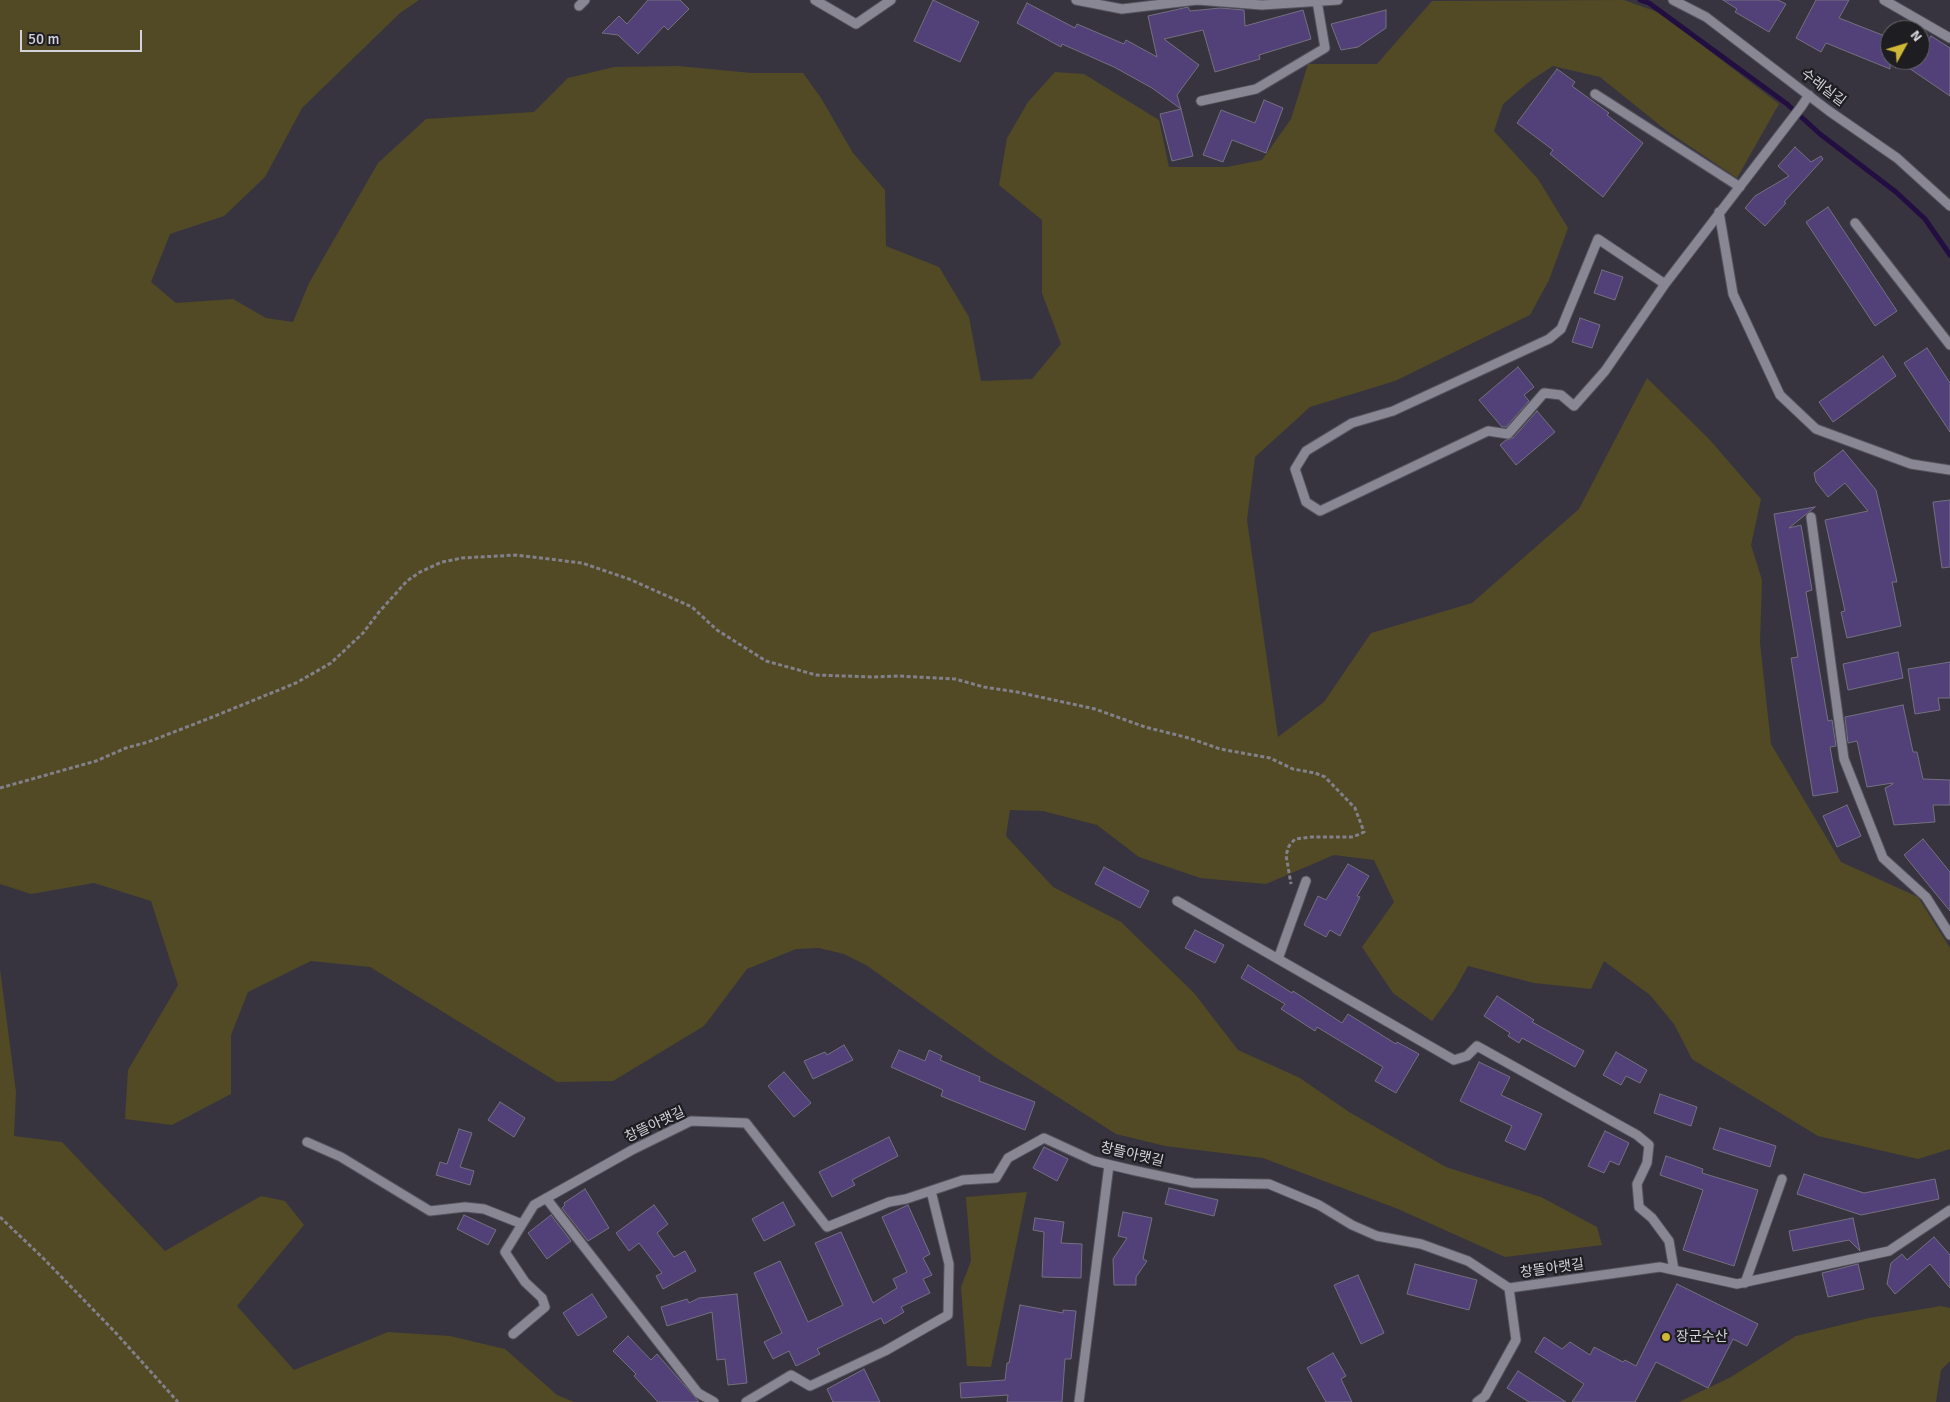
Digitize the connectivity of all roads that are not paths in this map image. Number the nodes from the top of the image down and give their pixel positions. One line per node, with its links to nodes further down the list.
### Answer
1 (815, 0): 2 (street)
2 (891, 0)
3 (1076, 0): 7 (street)
4 (1338, 0): 7 (street)
5 (1673, 0): 10 (street, 수레실길)
6 (1884, 0): 8 (street)
7 (1317, 1): 11 (street)
8 (1950, 38)
9 (1595, 94): 12 (street)
10 (1808, 95): 12 (street); 13 (street, 수레실길)
11 (1201, 101)
12 (1740, 187): 14 (street)
13 (1950, 206)
14 (1719, 212): 16 (street); 18 (street)
15 (1855, 223): 17 (street)
16 (1665, 284): 16 (street)
17 (1950, 345)
18 (1950, 470)
19 (1811, 517): 22 (street)
20 (1306, 881): 23 (street)
21 (1177, 902): 23 (street)
22 (1950, 935)
23 (1278, 959): 31 (street)
24 (307, 1142): 30 (street)
25 (1109, 1165): 27 (street, 창뜰아랫길); 33 (street, 창뜰아랫길); 37 (street)
26 (1782, 1179): 32 (street)
27 (931, 1191): 28 (street, 창뜰아랫길); 36 (street)
28 (546, 1198): 30 (street, 창뜰아랫길); 35 (street)
29 (1950, 1210): 32 (street, 창뜰아랫길)
30 (522, 1224): 34 (street, 창뜰아랫길)
31 (1674, 1270): 32 (street, 창뜰아랫길); 33 (street, 창뜰아랫길)
32 (1745, 1283)
33 (1509, 1288): 38 (street)
34 (513, 1334)
35 (714, 1402)
36 (746, 1402)
37 (1079, 1402)
38 (1476, 1402)

